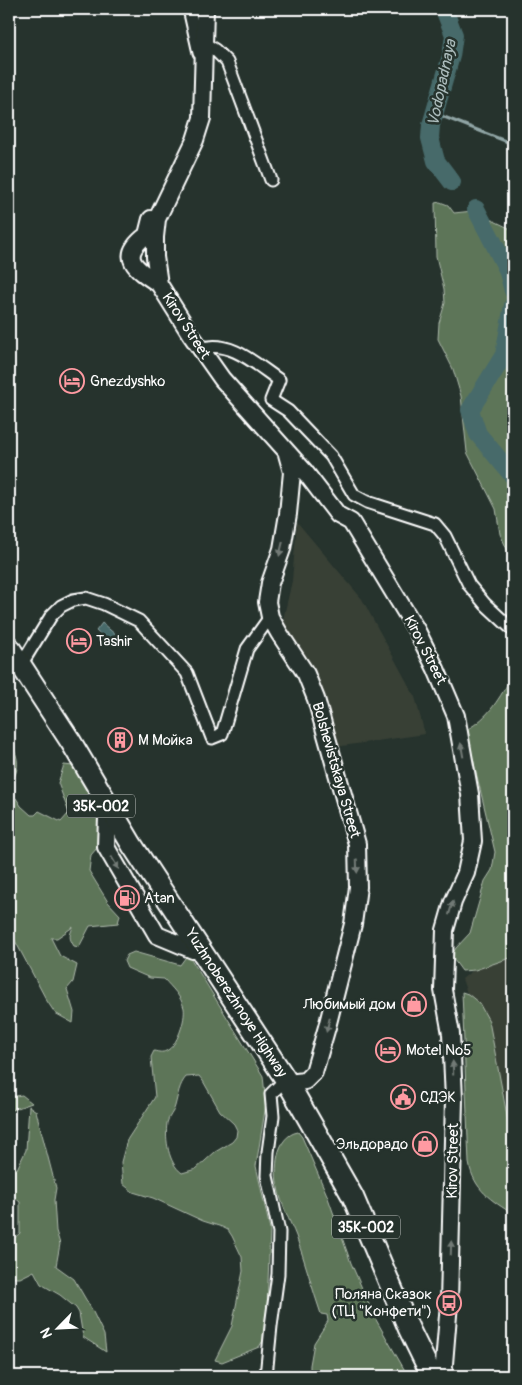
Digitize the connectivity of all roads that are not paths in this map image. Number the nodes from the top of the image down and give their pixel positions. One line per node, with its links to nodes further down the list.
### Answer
1 (189, 9): 3 (street)
2 (205, 9): 3 (main road)
3 (203, 52): 4 (street); 5 (main road)
4 (271, 180)
5 (151, 236): 6 (main road, Kirov Street); 6 (main road)
6 (160, 284): 7 (main road, Kirov Street)
7 (201, 349): 8 (main road, Kirov Street); 12 (street)
8 (285, 449): 9 (main road, Bolshevistskaya Street); 10 (main road, Kirov Street)
9 (288, 514): 10 (main road); 11 (main road, Bolshevistskaya Street, one-way to 11)
10 (338, 515): 19 (main road, Kirov Street, one-way to 10)
11 (270, 617): 14 (street); 15 (main road, Bolshevistskaya Street, one-way to 15)
12 (513, 630)
13 (9, 647): 14 (highway, Yuzhnoberezhnoye Highway / 35К-002)
14 (15, 663): 15 (highway, Yuzhnoberezhnoye Highway / 35К-002, one-way to 15); 15 (highway, Yuzhnoberezhnoye Highway / 35К-002)
15 (280, 1087): 16 (street); 17 (highway, 35К-002); 18 (highway, Yuzhnoberezhnoye Highway / 35К-002)
16 (266, 1376)
17 (426, 1376)
18 (432, 1376)
19 (443, 1376)

